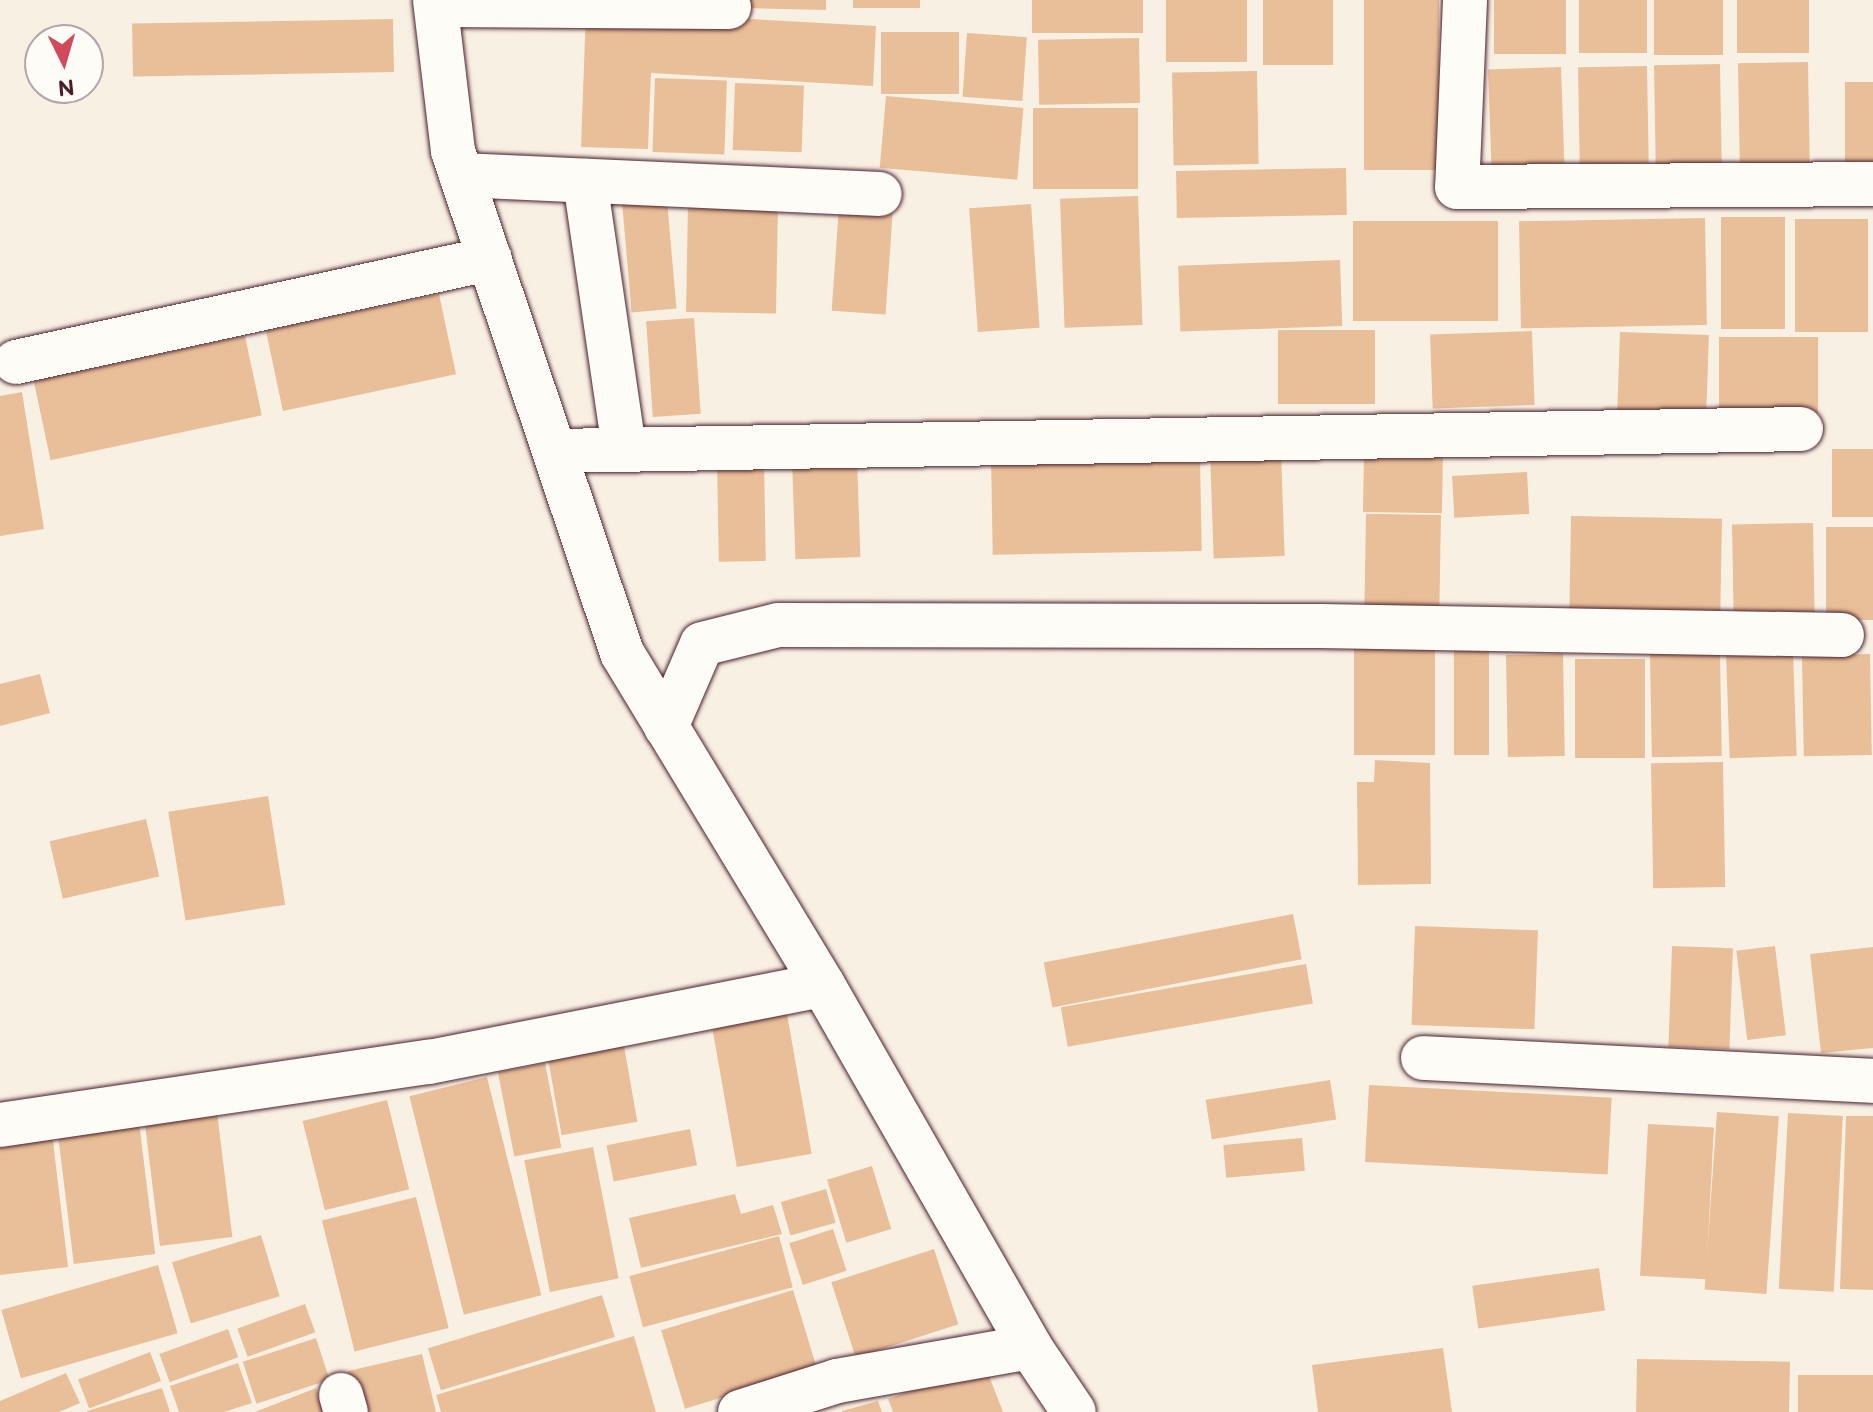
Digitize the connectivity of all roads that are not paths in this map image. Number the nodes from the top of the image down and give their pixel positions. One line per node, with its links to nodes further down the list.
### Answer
1 (1465, 0): 6 (street)
2 (436, 2): 3 (street); 4 (street)
3 (729, 7)
4 (461, 175): 5 (street); 8 (street)
5 (585, 181): 7 (street); 11 (street)
6 (1873, 184)
7 (880, 194)
8 (490, 259): 9 (street); 12 (street)
9 (16, 362)
10 (1801, 429): 11 (street)
11 (624, 449): 12 (street)
12 (555, 451): 14 (street)
13 (1842, 635): 14 (street)
14 (666, 727): 15 (street)
15 (823, 985): 18 (street); 19 (street)
16 (1423, 1058): 17 (street)
17 (1873, 1081)
18 (0, 1125)
19 (1030, 1347): 20 (street); 21 (street)
20 (740, 1412)
21 (1074, 1412)

